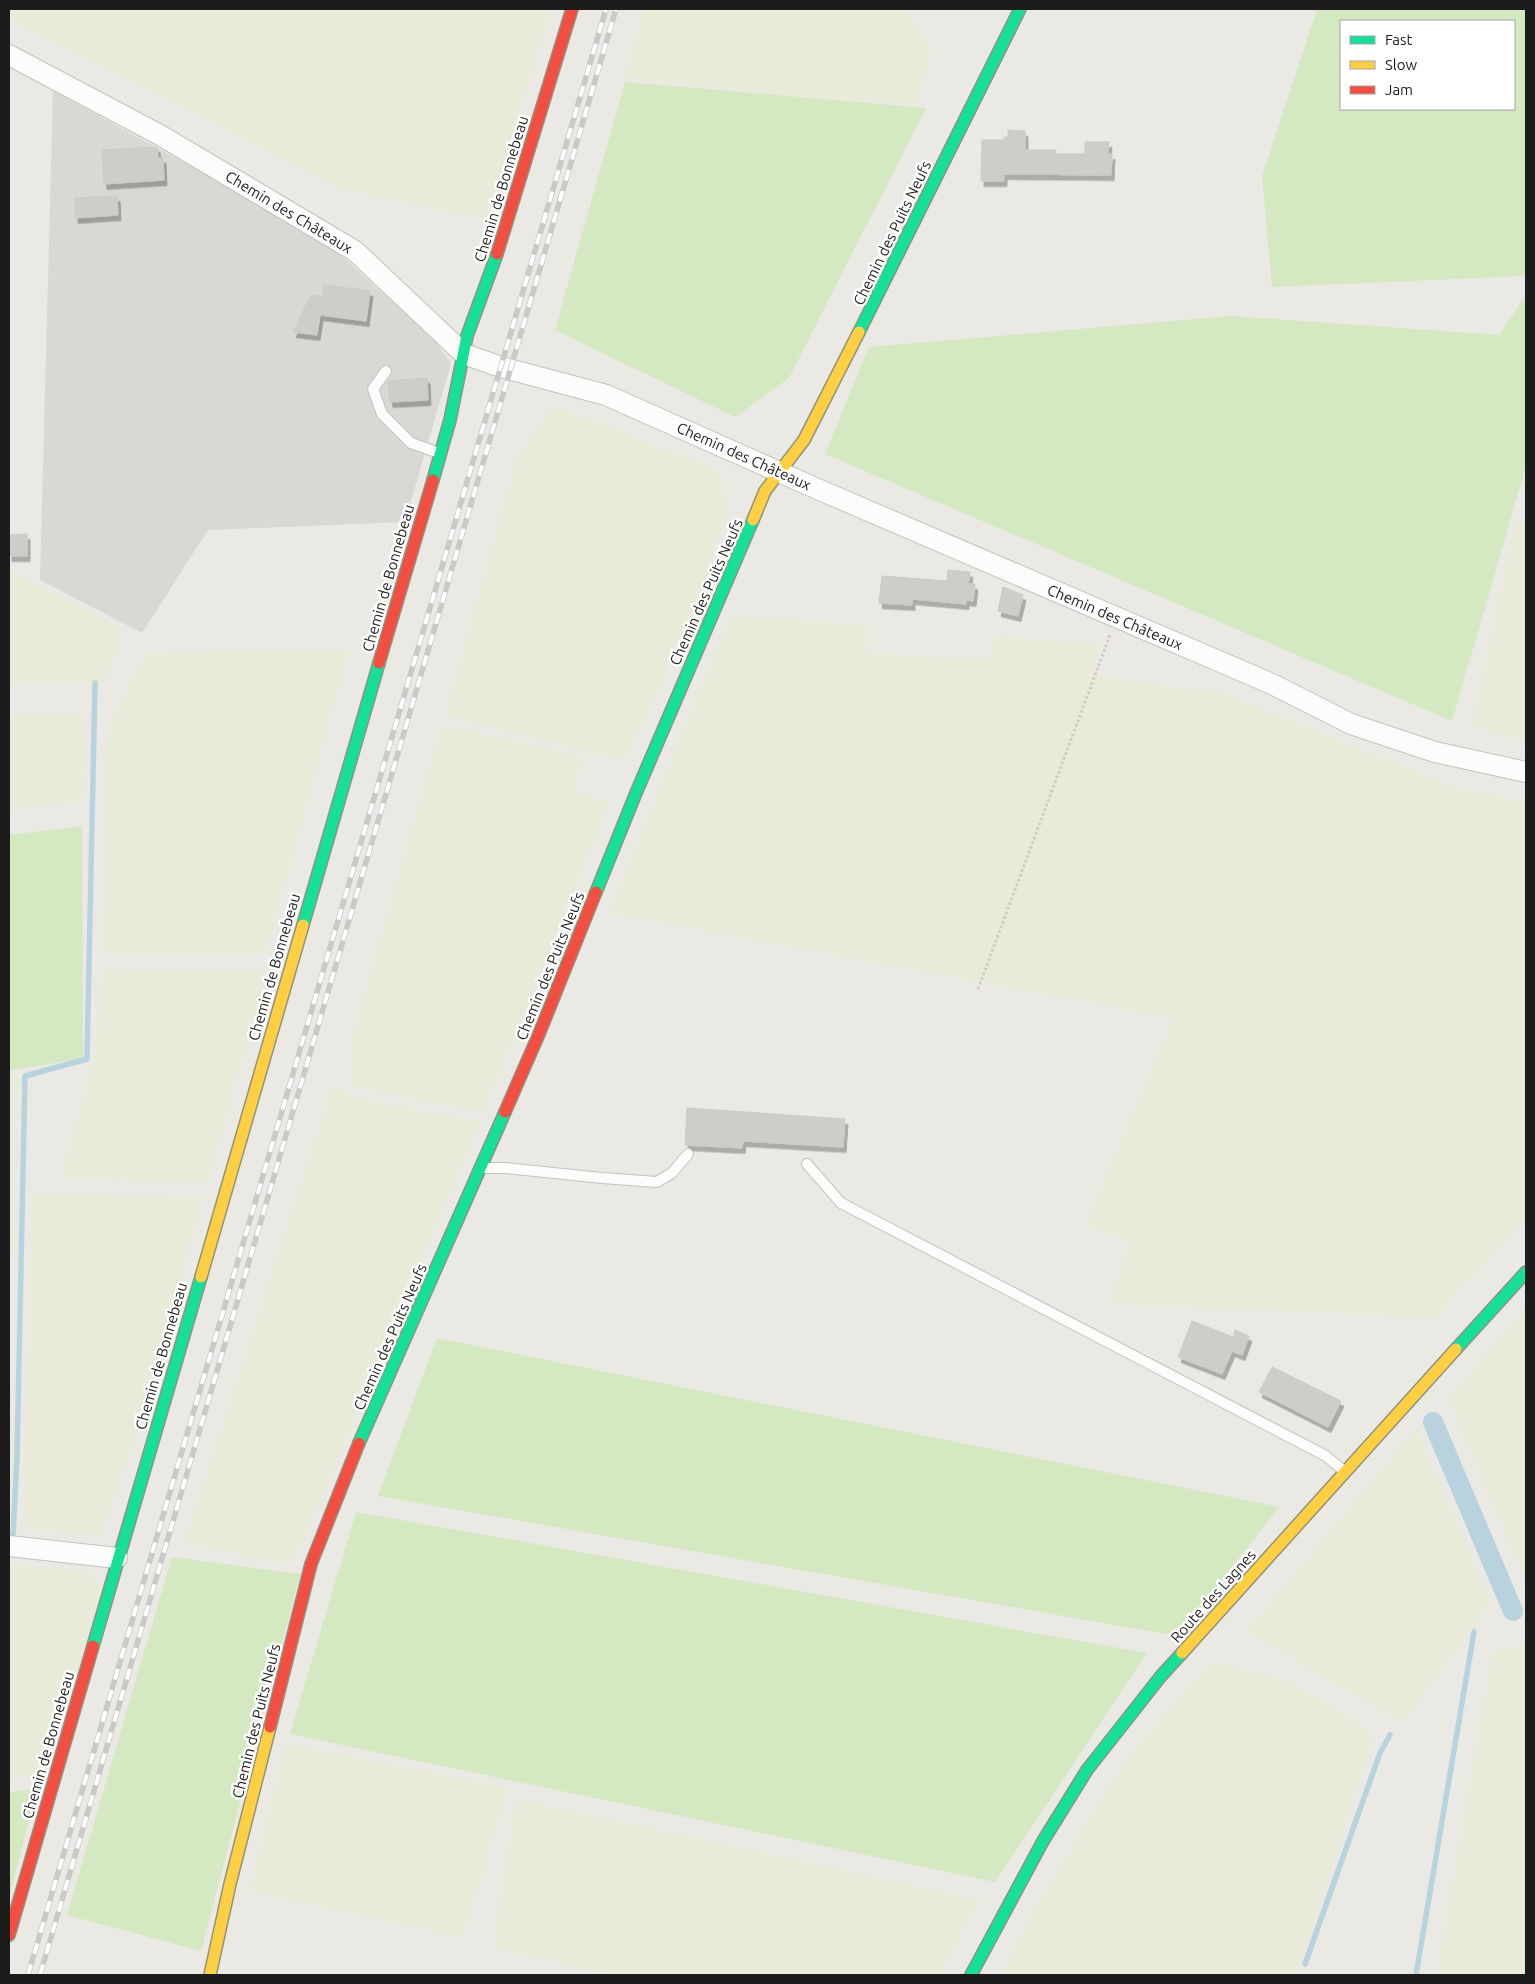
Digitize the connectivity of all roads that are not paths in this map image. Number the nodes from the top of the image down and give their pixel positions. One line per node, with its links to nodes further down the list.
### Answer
1 (572, 9): 4 (street, Chemin de Bonnebeau)
2 (1020, 9): 7 (street, Chemin des Puits Neufs)
3 (9, 56): 4 (street, Chemin des Châteaux)
4 (464, 354): 6 (street, Chemin de Bonnebeau); 7 (street, Chemin des Châteaux)
5 (386, 371): 6 (lane)
6 (440, 454): 15 (street, Chemin de Bonnebeau)
7 (780, 471): 8 (street, Chemin des Châteaux); 11 (street, Chemin des Puits Neufs)
8 (1526, 772)
9 (688, 1154): 11 (lane)
10 (807, 1164): 13 (lane)
11 (481, 1168): 17 (street, Chemin des Puits Neufs)
12 (1526, 1272): 13 (street, Route des Lagnes)
13 (1345, 1472): 18 (street, Route des Lagnes)
14 (9, 1546): 15 (street)
15 (117, 1558): 16 (street, Chemin de Bonnebeau)
16 (9, 1935)
17 (210, 1975)
18 (972, 1975)

